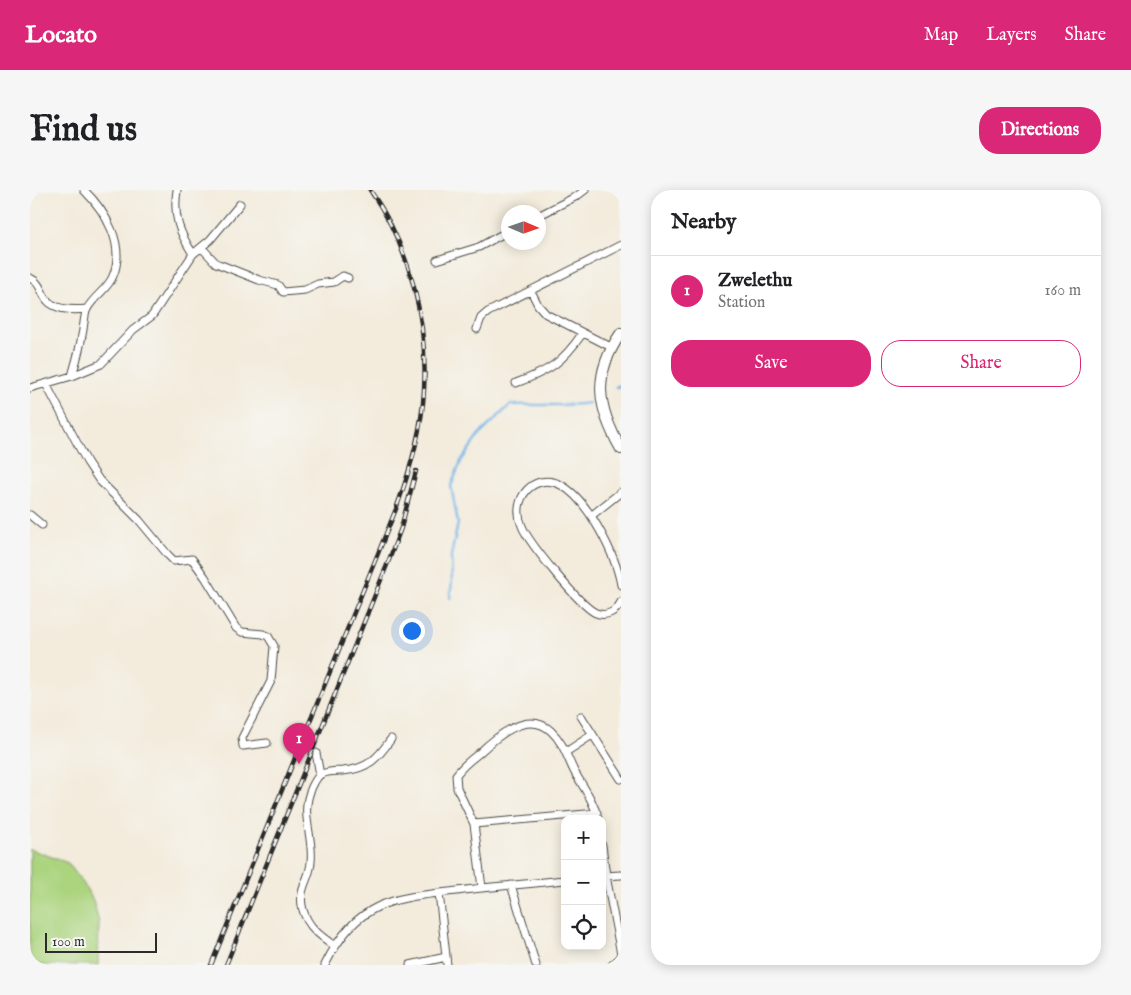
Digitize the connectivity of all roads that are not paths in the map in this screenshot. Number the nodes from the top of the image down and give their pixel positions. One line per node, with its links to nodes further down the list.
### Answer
1 (84, 190): 14 (street)
2 (177, 190): 9 (street)
3 (585, 190): 5 (street)
4 (240, 204): 8 (street)
5 (546, 212)
6 (501, 235): 10 (street)
7 (621, 244): 13 (street)
8 (202, 248): 9 (street); 12 (street)
9 (193, 254): 19 (street)
10 (437, 260)
11 (30, 278): 14 (street)
12 (348, 278)
13 (531, 291): 15 (street); 16 (street)
14 (87, 309): 19 (street)
15 (477, 329)
16 (582, 334): 18 (street); 20 (street)
17 (621, 334): 18 (street)
18 (611, 348): 23 (street)
19 (72, 376): 21 (street)
20 (516, 383)
21 (46, 384): 22 (street); 33 (street)
22 (30, 388)
23 (621, 449)
24 (621, 492): 26 (street)
25 (30, 515): 27 (street)
26 (590, 516): 28 (street); 29 (street)
27 (42, 525)
28 (621, 585)
29 (621, 602)
30 (581, 716): 31 (street)
31 (592, 735): 34 (street); 37 (street)
32 (391, 739): 36 (street)
33 (267, 743)
34 (566, 752): 38 (street); 40 (street)
35 (316, 753): 36 (street)
36 (320, 775): 48 (street)
37 (621, 779)
38 (597, 815)
39 (561, 818): 40 (street)
40 (474, 824): 46 (street)
41 (621, 875): 42 (street)
42 (606, 876)
43 (561, 880): 44 (street)
44 (511, 885): 46 (street); 54 (street)
45 (606, 885): 50 (street)
46 (482, 888): 47 (street)
47 (439, 893): 48 (street); 49 (street)
48 (334, 946): 51 (street)
49 (446, 956): 52 (street); 53 (street)
50 (621, 956): 55 (street)
51 (326, 965)
52 (410, 965)
53 (447, 965)
54 (536, 965)
55 (612, 965)

